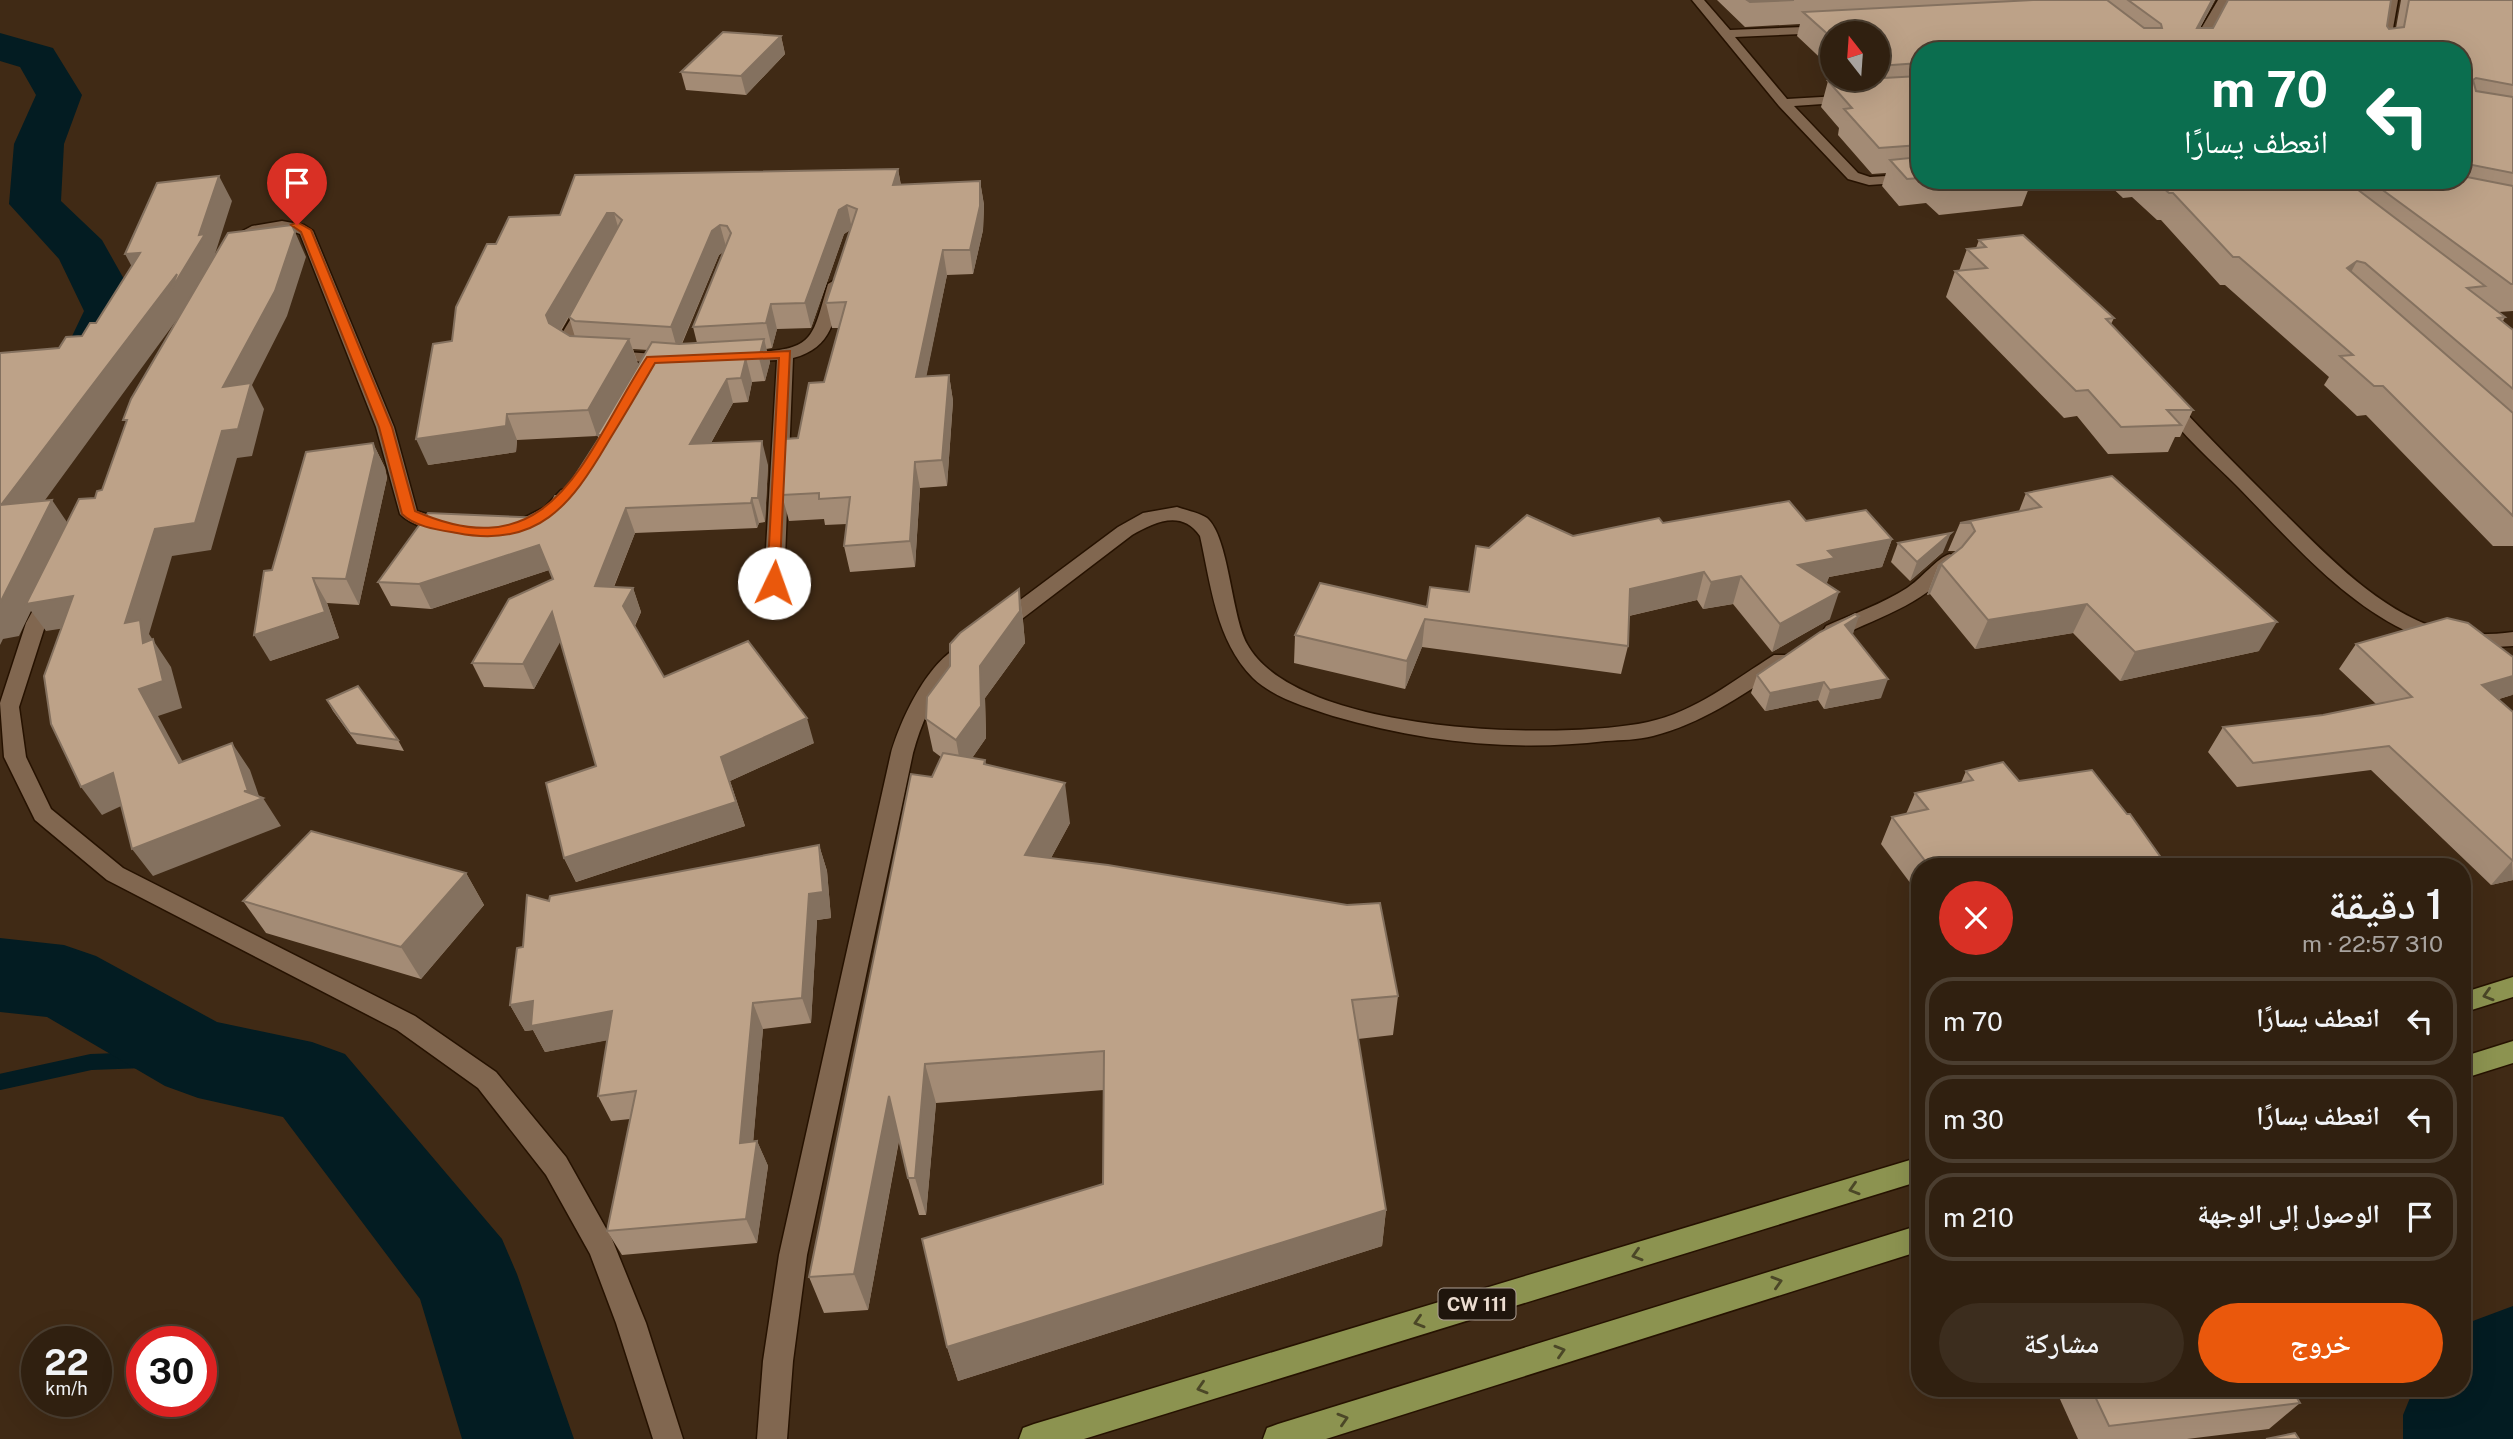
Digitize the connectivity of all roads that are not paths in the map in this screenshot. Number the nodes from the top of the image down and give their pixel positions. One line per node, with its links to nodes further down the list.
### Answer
1 (1698, 0): 6 (street)
2 (2208, 0): 4 (street)
3 (2392, 0): 8 (street)
4 (2223, 2): 7 (street)
5 (1820, 29): 6 (street)
6 (1726, 34): 10 (street)
7 (2199, 42)
8 (2385, 42)
9 (1865, 97): 10 (street)
10 (1784, 103): 11 (street)
11 (1911, 179)
12 (229, 258): 22 (street)
13 (840, 273): 15 (street)
14 (593, 291): 17 (street)
15 (785, 354): 16 (street); 26 (street)
16 (724, 358)
17 (652, 359): 18 (street); 19 (street)
18 (687, 360)
19 (638, 382)
20 (2157, 393): 27 (street)
21 (583, 473): 23 (street)
22 (468, 531)
23 (491, 533)
24 (1952, 558): 35 (street)
25 (61, 573): 34 (street)
26 (774, 583)
27 (2513, 639)
28 (2513, 987): 29 (highway, one-way to 29)
29 (2471, 1000)
30 (2513, 1052): 31 (highway)
31 (2471, 1065)
32 (1911, 1172): 36 (highway, CW 111, one-way to 36)
33 (1911, 1241): 37 (highway, one-way to 33)
34 (668, 1439)
35 (772, 1439)
36 (1034, 1439)
37 (1278, 1439)

